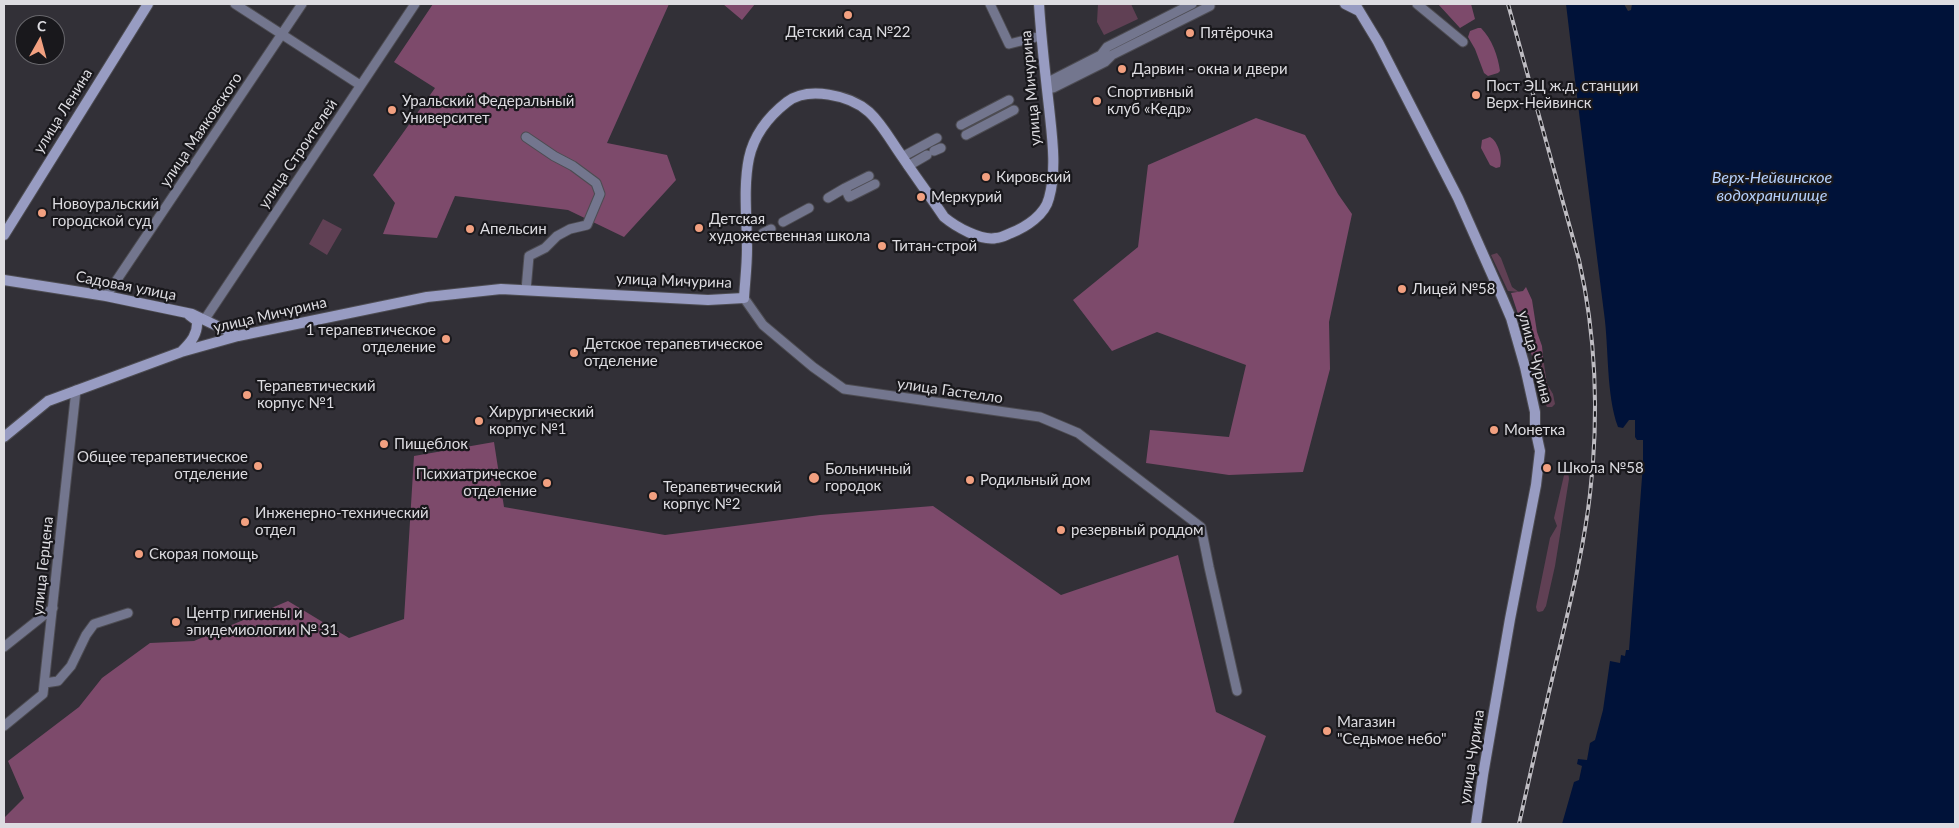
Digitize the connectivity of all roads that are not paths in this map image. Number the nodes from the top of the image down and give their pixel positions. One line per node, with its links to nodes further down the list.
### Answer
1 (148, 4): 32 (street, улица Ленина)
2 (234, 4): 12 (street)
3 (302, 4): 12 (street, улица Маяковского)
4 (414, 4): 15 (street, улица Строителей)
5 (990, 4): 13 (street)
6 (1039, 4): 13 (street, улица Мичурина)
7 (1192, 4): 8 (street)
8 (1209, 4)
9 (1344, 4): 11 (street)
10 (1417, 4): 14 (street)
11 (1357, 6): 49 (street, улица Чурина)
12 (282, 34): 15 (street); 35 (street, улица Маяковского)
13 (1041, 36): 23 (street, улица Мичурина)
14 (1463, 42)
15 (360, 85): 38 (street, улица Строителей)
16 (1009, 100): 18 (street)
17 (1014, 110): 19 (street)
18 (961, 125)
19 (966, 135)
20 (526, 137): 34 (street)
21 (937, 138): 23 (street)
22 (934, 151): 23 (street)
23 (905, 161): 36 (street, улица Мичурина)
24 (869, 176): 26 (street)
25 (874, 184): 26 (street)
26 (845, 188): 27 (street)
27 (828, 198)
28 (809, 208): 29 (street)
29 (783, 222)
30 (772, 229): 31 (street)
31 (762, 234)
32 (4, 235)
33 (4, 280): 35 (street, Садовая улица)
34 (526, 290): 36 (street, улица Мичурина); 39 (street, улица Мичурина)
35 (106, 296): 37 (street, Садовая улица)
36 (744, 298): 47 (street, улица Гастелло)
37 (186, 313): 38 (street, Садовая улица); 40 (street)
38 (205, 319): 39 (street, Садовая улица)
39 (238, 336): 40 (street, улица Мичурина)
40 (181, 352): 41 (street, улица Мичурина)
41 (76, 390): 42 (street, улица Мичурина); 43 (street, улица Герцена)
42 (4, 437)
43 (53, 608): 45 (street); 46 (street, улица Герцена)
44 (128, 613): 46 (street)
45 (4, 647)
46 (45, 683): 48 (street, улица Герцена)
47 (1237, 691)
48 (4, 726)
49 (1476, 824)

